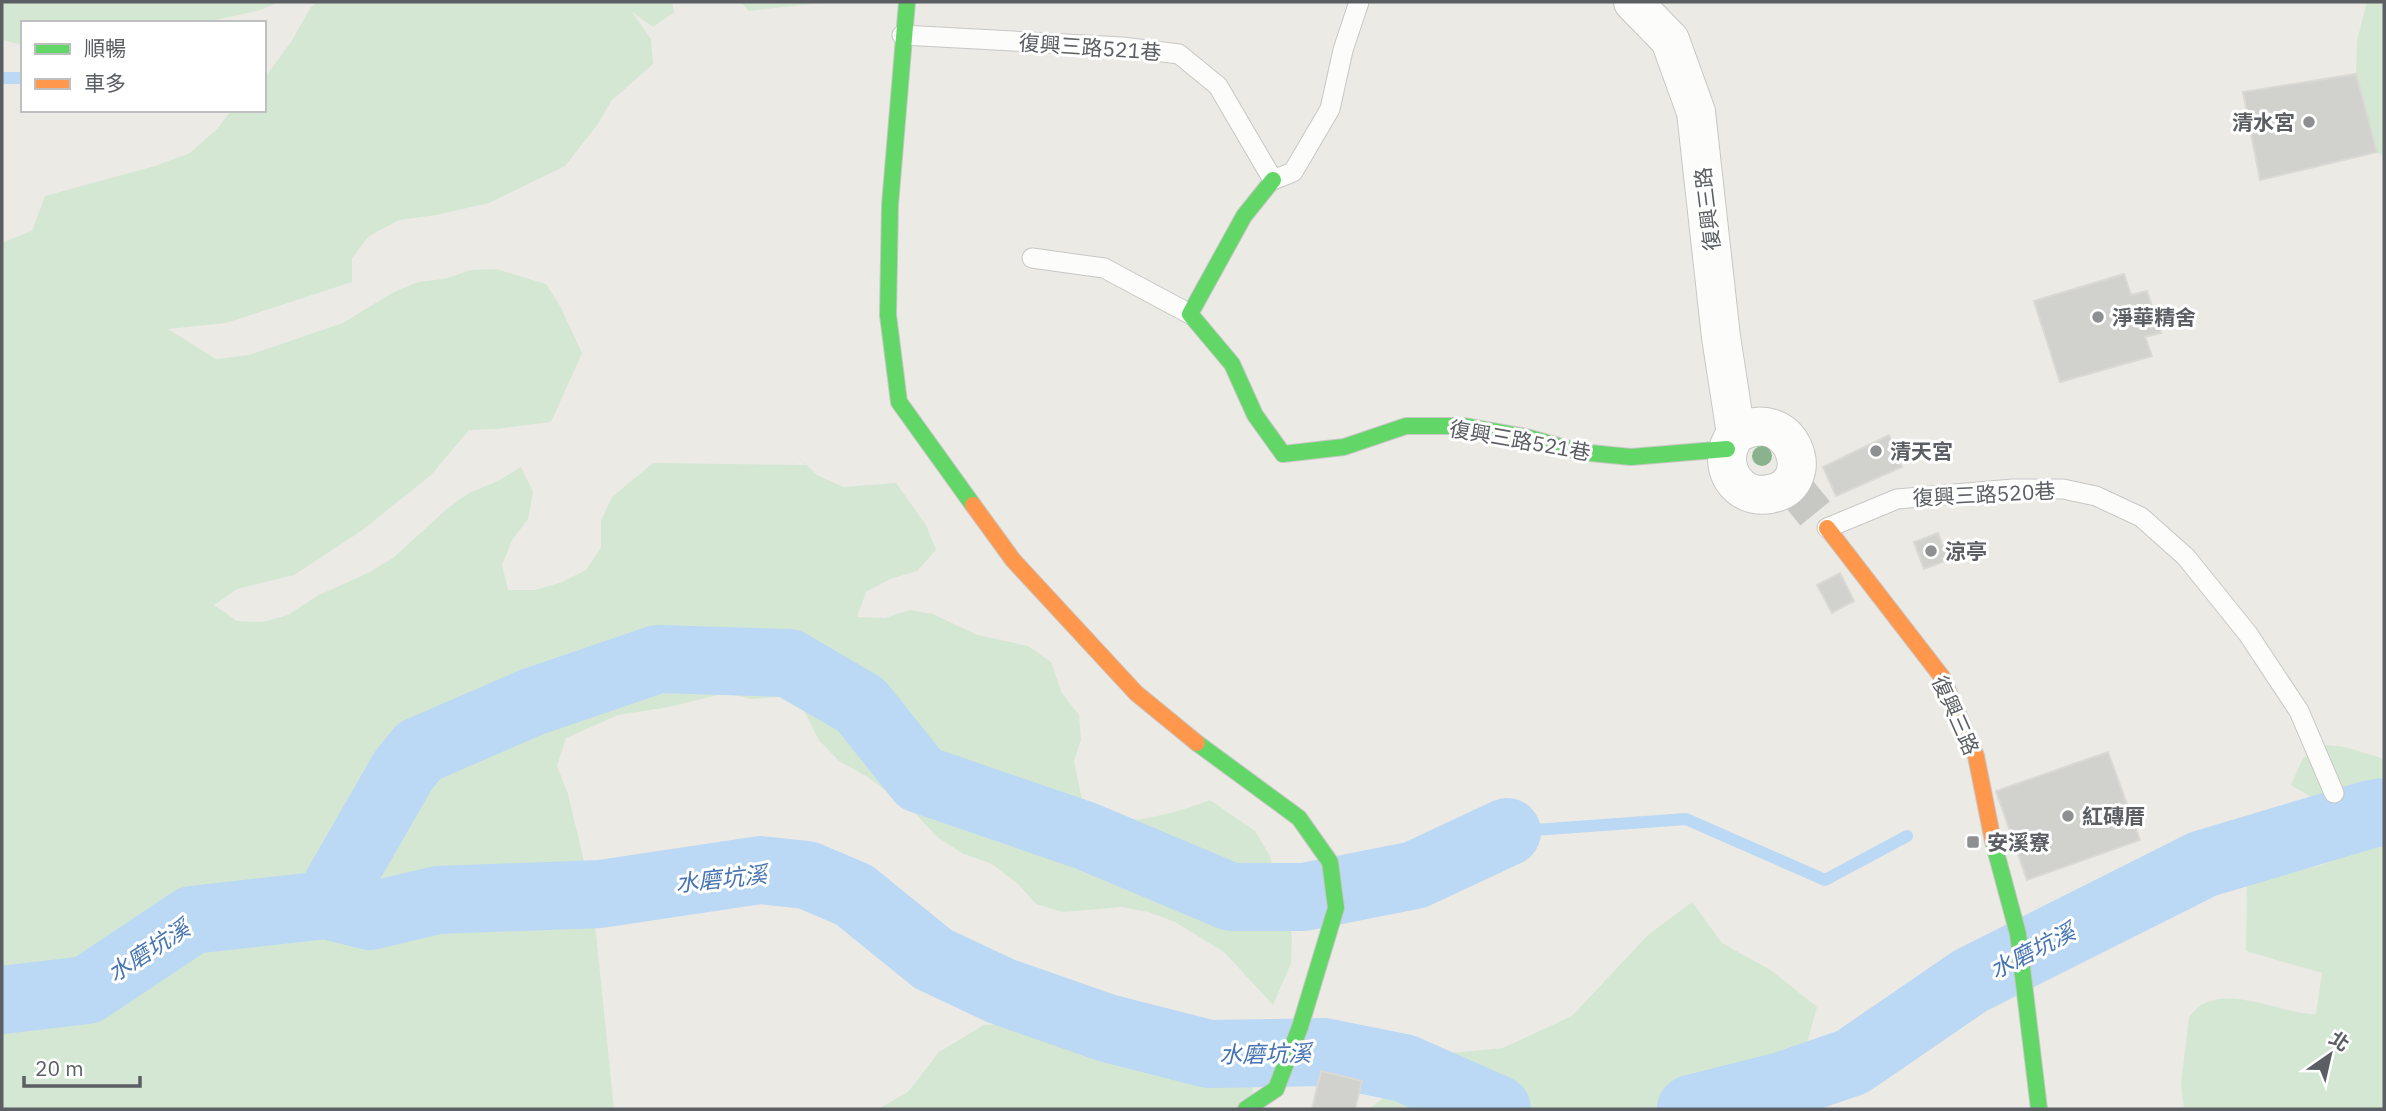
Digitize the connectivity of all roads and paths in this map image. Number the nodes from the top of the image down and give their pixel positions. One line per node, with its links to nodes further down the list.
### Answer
1 (907, 2): 4 (street)
2 (1359, 2): 5 (lane)
3 (1633, 2): 8 (street, 復興三路)
4 (902, 35): 5 (lane, 復興三路521巷); 11 (street)
5 (1273, 180): 7 (street)
6 (1032, 258): 7 (lane)
7 (1190, 314): 8 (street, 復興三路521巷)
8 (1732, 441)
9 (1827, 528): 10 (lane, 復興三路520巷); 12 (street, 復興三路)
10 (2334, 793)
11 (1246, 1109)
12 (2039, 1109)

